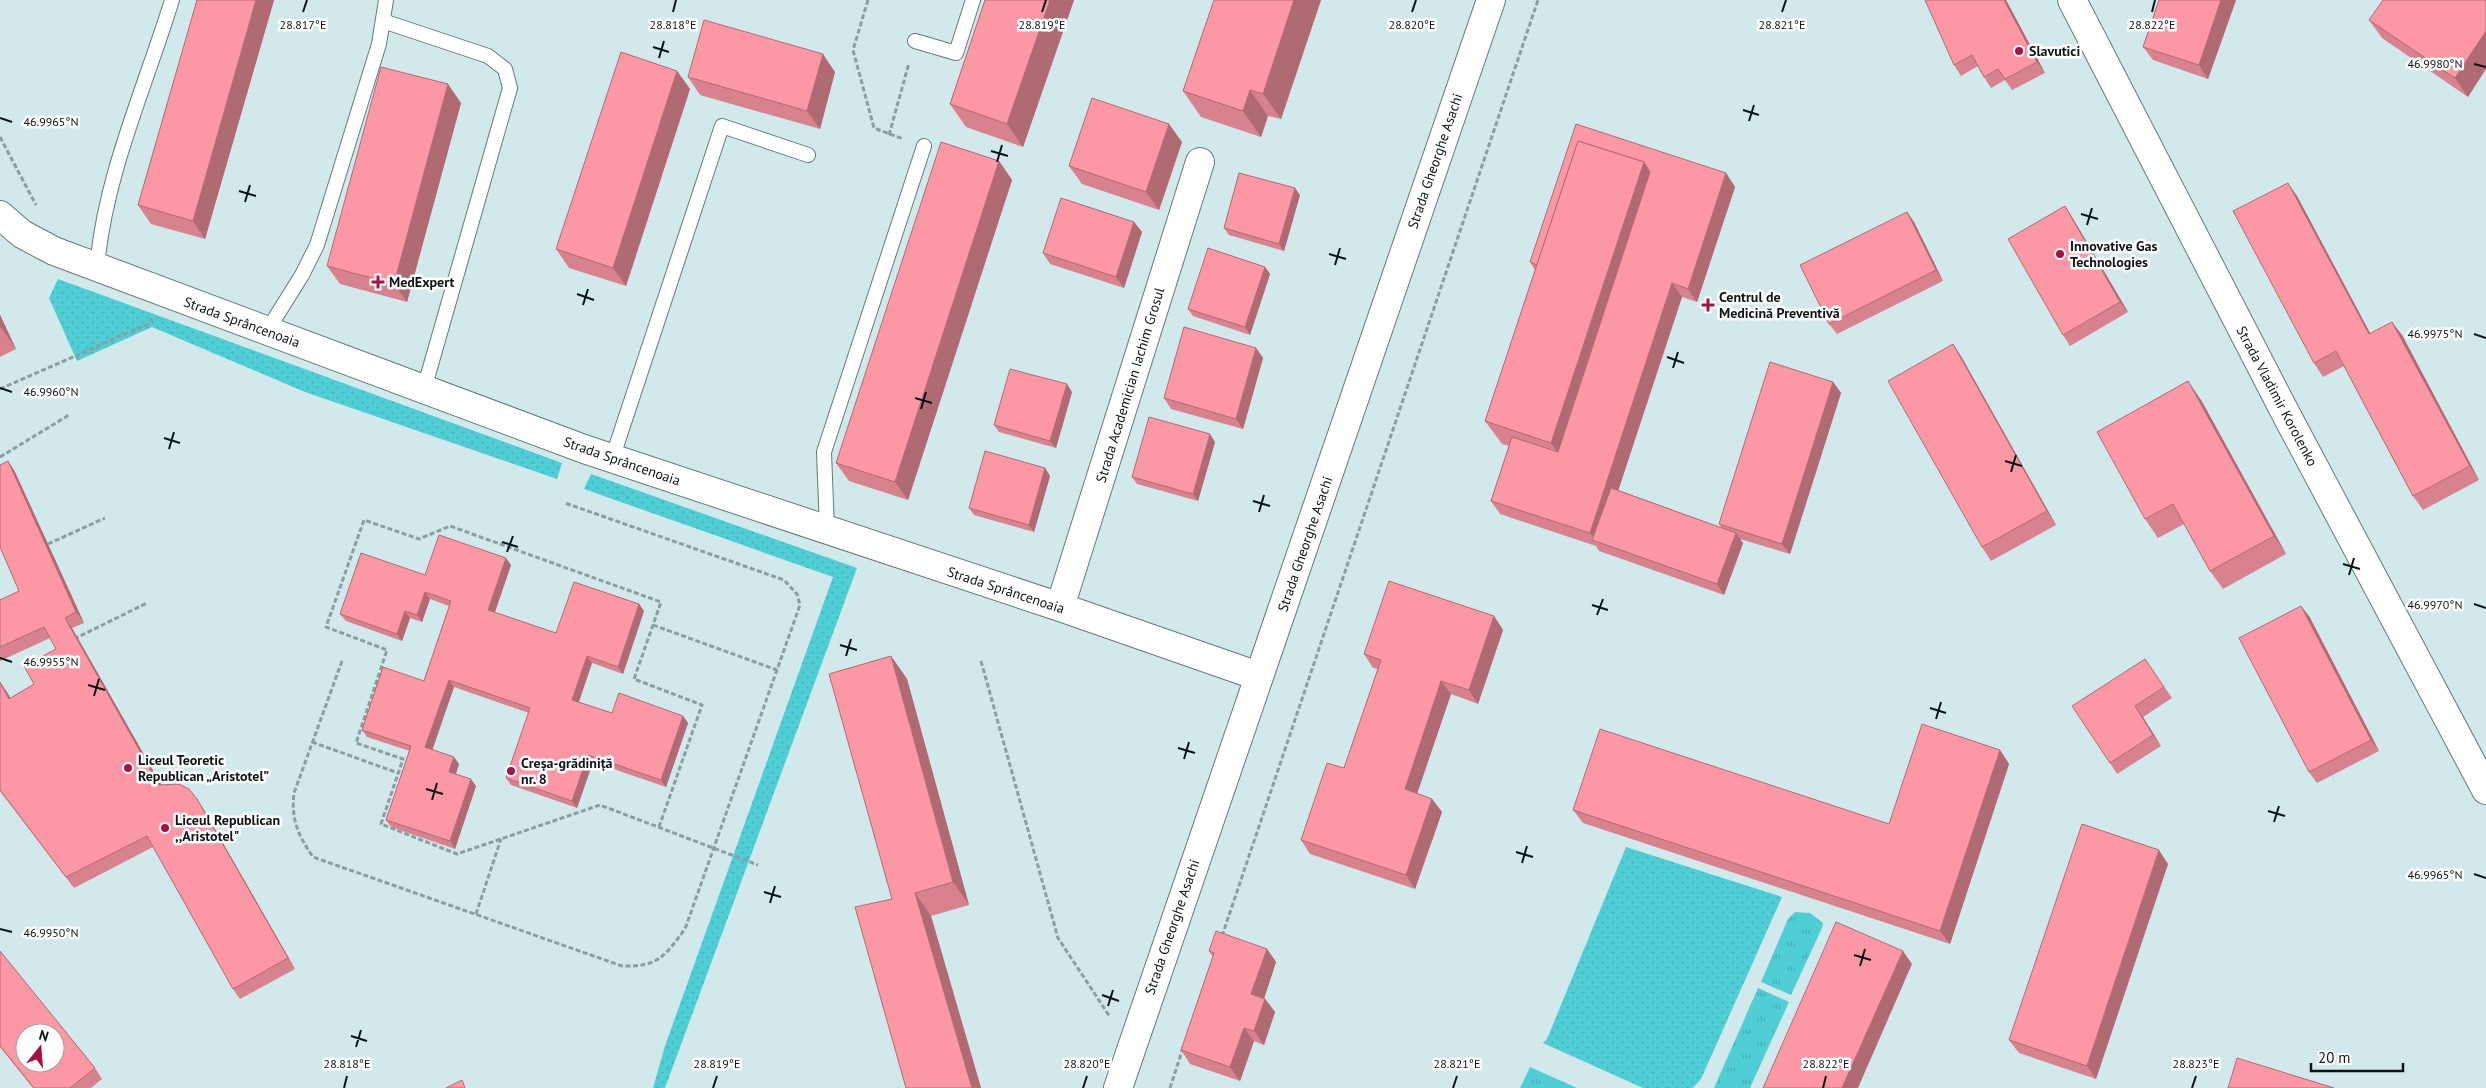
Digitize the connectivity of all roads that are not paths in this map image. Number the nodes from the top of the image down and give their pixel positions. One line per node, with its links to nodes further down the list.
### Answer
1 (172, 0): 12 (lane)
2 (386, 0): 6 (lane)
3 (973, 0): 7 (lane)
4 (1491, 0): 18 (main road, Strada Gheorghe Asachi)
5 (2072, 0): 19 (main road, Strada Vladimir Korolenko)
6 (383, 21): 13 (lane); 14 (lane)
7 (915, 41)
8 (924, 146): 16 (lane)
9 (808, 155): 15 (lane)
10 (1200, 162): 17 (main road, Strada Academician Iachim Grosul)
11 (0, 215): 12 (main road, Strada Sprâncenoaia)
12 (96, 268): 13 (main road, Strada Sprâncenoaia)
13 (266, 331): 14 (main road, Strada Sprâncenoaia)
14 (424, 389): 15 (main road, Strada Sprâncenoaia)
15 (612, 459): 16 (main road, Strada Sprâncenoaia)
16 (827, 529): 17 (main road, Strada Sprâncenoaia)
17 (1060, 607): 18 (main road, Strada Sprâncenoaia)
18 (1258, 676): 20 (main road, Strada Gheorghe Asachi)
19 (2486, 790)
20 (1118, 1088)

